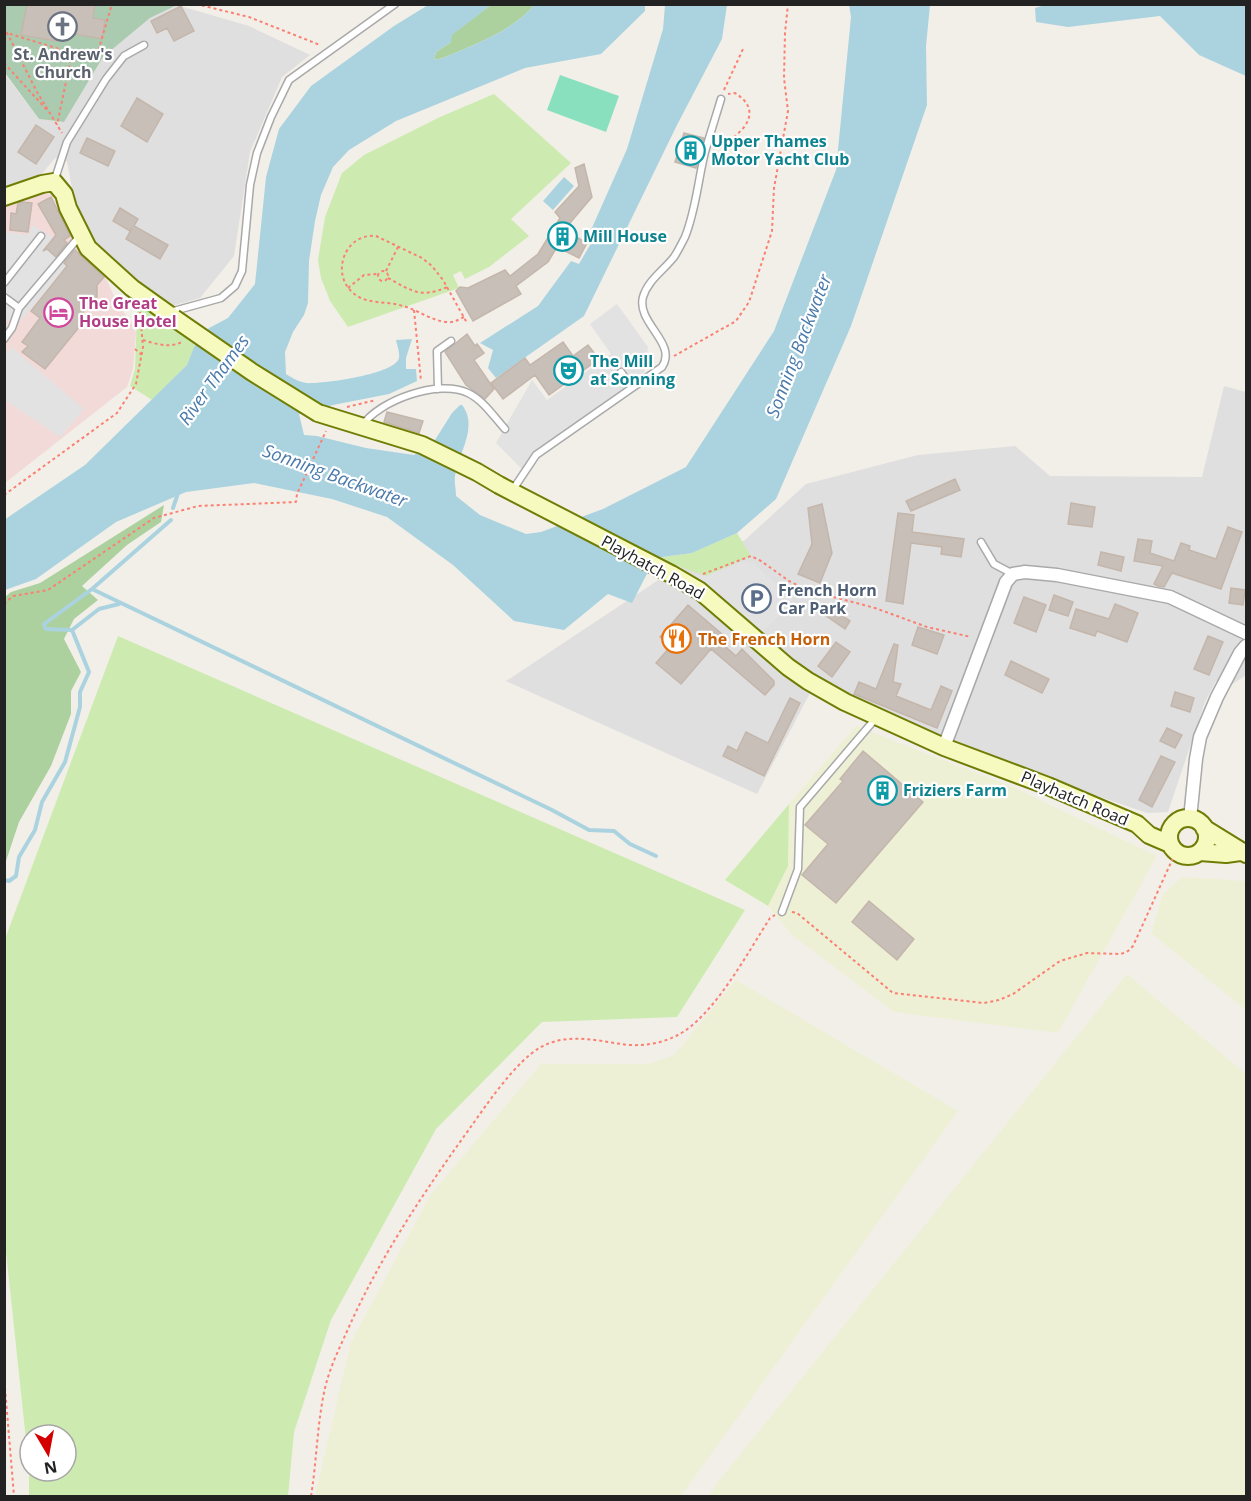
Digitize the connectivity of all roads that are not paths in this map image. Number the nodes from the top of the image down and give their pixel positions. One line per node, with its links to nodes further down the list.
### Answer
1 (395, 4): 11 (lane)
2 (144, 45): 4 (lane)
3 (721, 99): 15 (lane)
4 (54, 182): 5 (main road); 6 (main road, Playhatch Road)
5 (4, 197)
6 (81, 235): 10 (lane); 11 (main road, Playhatch Road)
7 (40, 236): 8 (lane)
8 (4, 283)
9 (4, 297): 10 (lane)
10 (19, 308): 12 (lane)
11 (170, 316): 17 (main road, Playhatch Road, bridge)
12 (4, 339)
13 (451, 340): 16 (lane)
14 (621, 372): 15 (lane)
15 (632, 388): 19 (lane)
16 (438, 389): 17 (lane); 18 (lane)
17 (362, 426): 19 (main road, Playhatch Road)
18 (505, 429)
19 (505, 488): 24 (main road, Playhatch Road)
20 (981, 542): 21 (lane)
21 (1013, 574): 22 (street); 25 (street)
22 (1246, 633)
23 (1246, 646): 26 (street)
24 (876, 718): 25 (main road, Playhatch Road); 32 (lane)
25 (944, 747): 27 (main road, Playhatch Road)
26 (1182, 821): 27 (main road, Playhatch Road); 28 (main road); 29 (main road)
27 (1137, 824): 29 (main road, Playhatch Road)
28 (1204, 828): 30 (main road); 31 (main road)
29 (1173, 848): 30 (main road)
30 (1200, 852): 31 (main road)
31 (1243, 853)
32 (782, 912)

